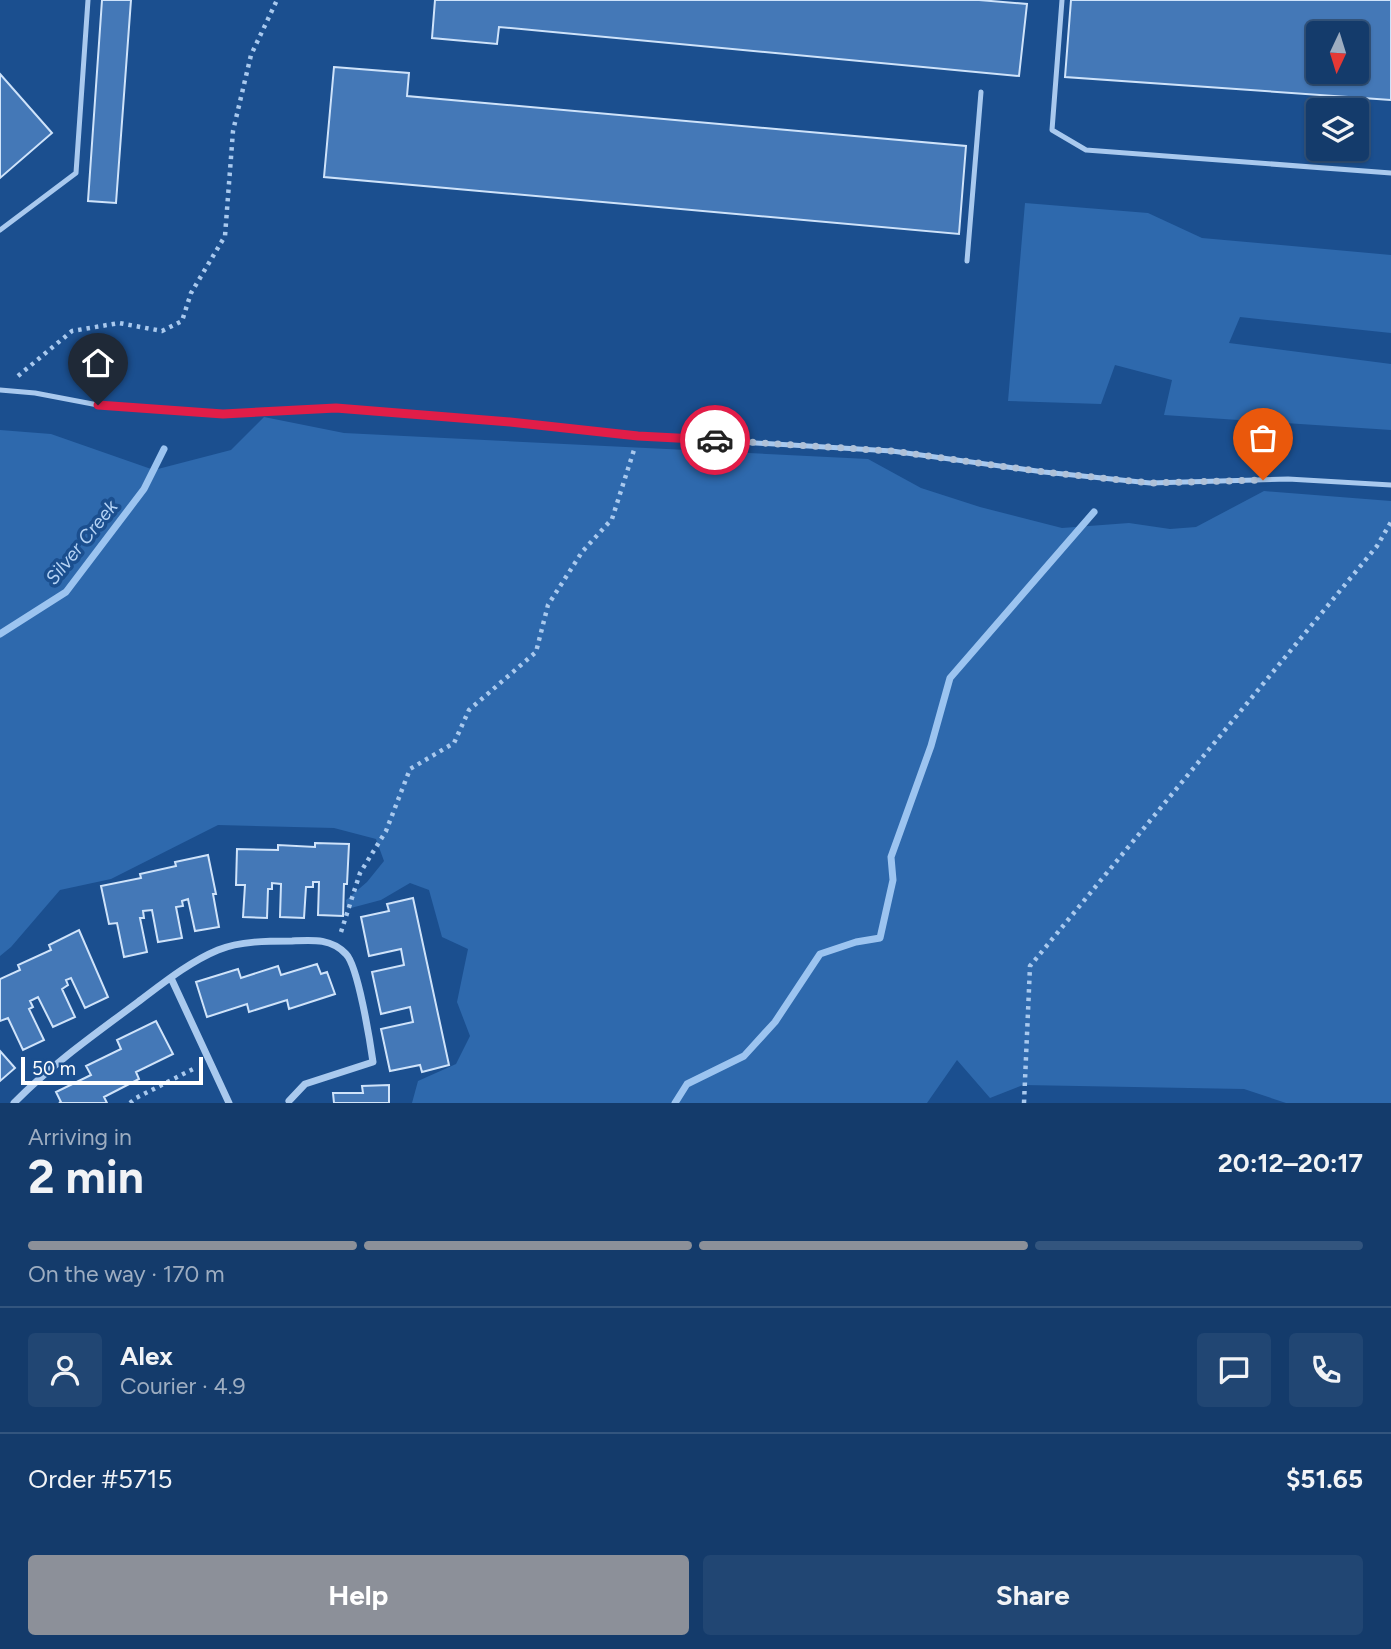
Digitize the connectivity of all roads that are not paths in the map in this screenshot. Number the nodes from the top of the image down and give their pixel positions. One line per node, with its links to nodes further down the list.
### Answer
1 (88, 0): 5 (lane)
2 (1062, 0): 4 (lane)
3 (981, 92): 6 (lane)
4 (1391, 173)
5 (0, 230)
6 (967, 261)
7 (0, 390): 8 (lane)
8 (1391, 485)
9 (171, 978): 10 (street); 11 (street); 12 (street)
10 (287, 1102)
11 (14, 1103)
12 (229, 1103)

